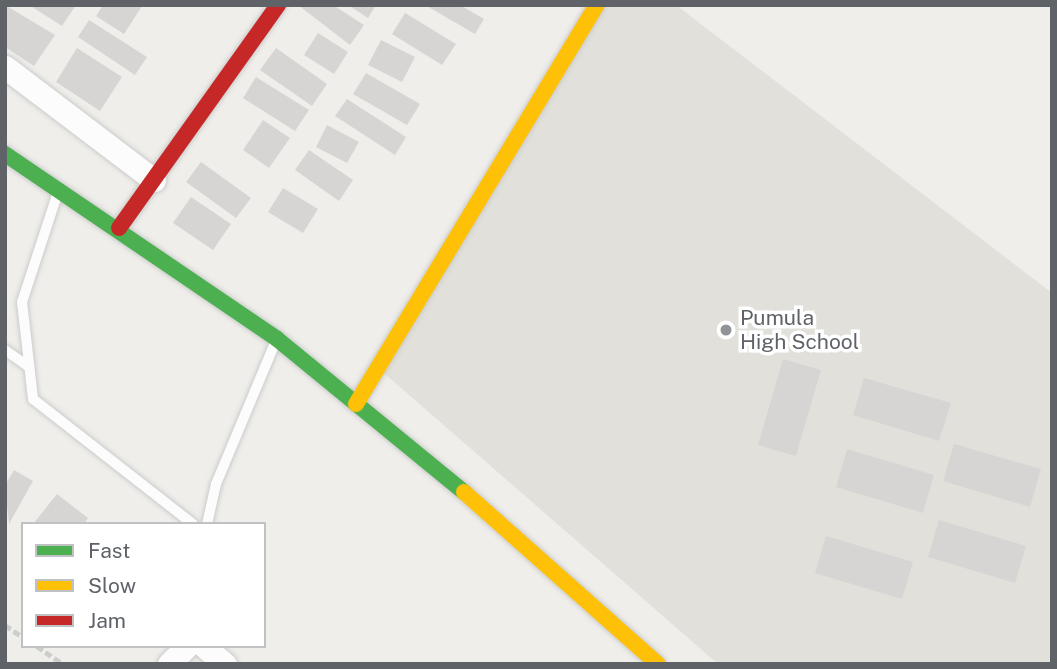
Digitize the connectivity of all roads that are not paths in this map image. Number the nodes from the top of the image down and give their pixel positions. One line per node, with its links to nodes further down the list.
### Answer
1 (278, 5): 5 (street)
2 (597, 5): 11 (street)
3 (5, 67): 5 (street)
4 (5, 154): 6 (street)
5 (154, 180): 7 (street)
6 (59, 190): 7 (street); 10 (lane)
7 (119, 228): 8 (street)
8 (277, 339): 11 (street); 13 (lane)
9 (5, 350): 10 (lane)
10 (29, 367): 12 (lane)
11 (356, 404): 18 (street)
12 (189, 522)
13 (207, 522)
14 (185, 648): 16 (street)
15 (206, 648): 17 (street)
16 (169, 664)
17 (225, 664)
18 (658, 664)

